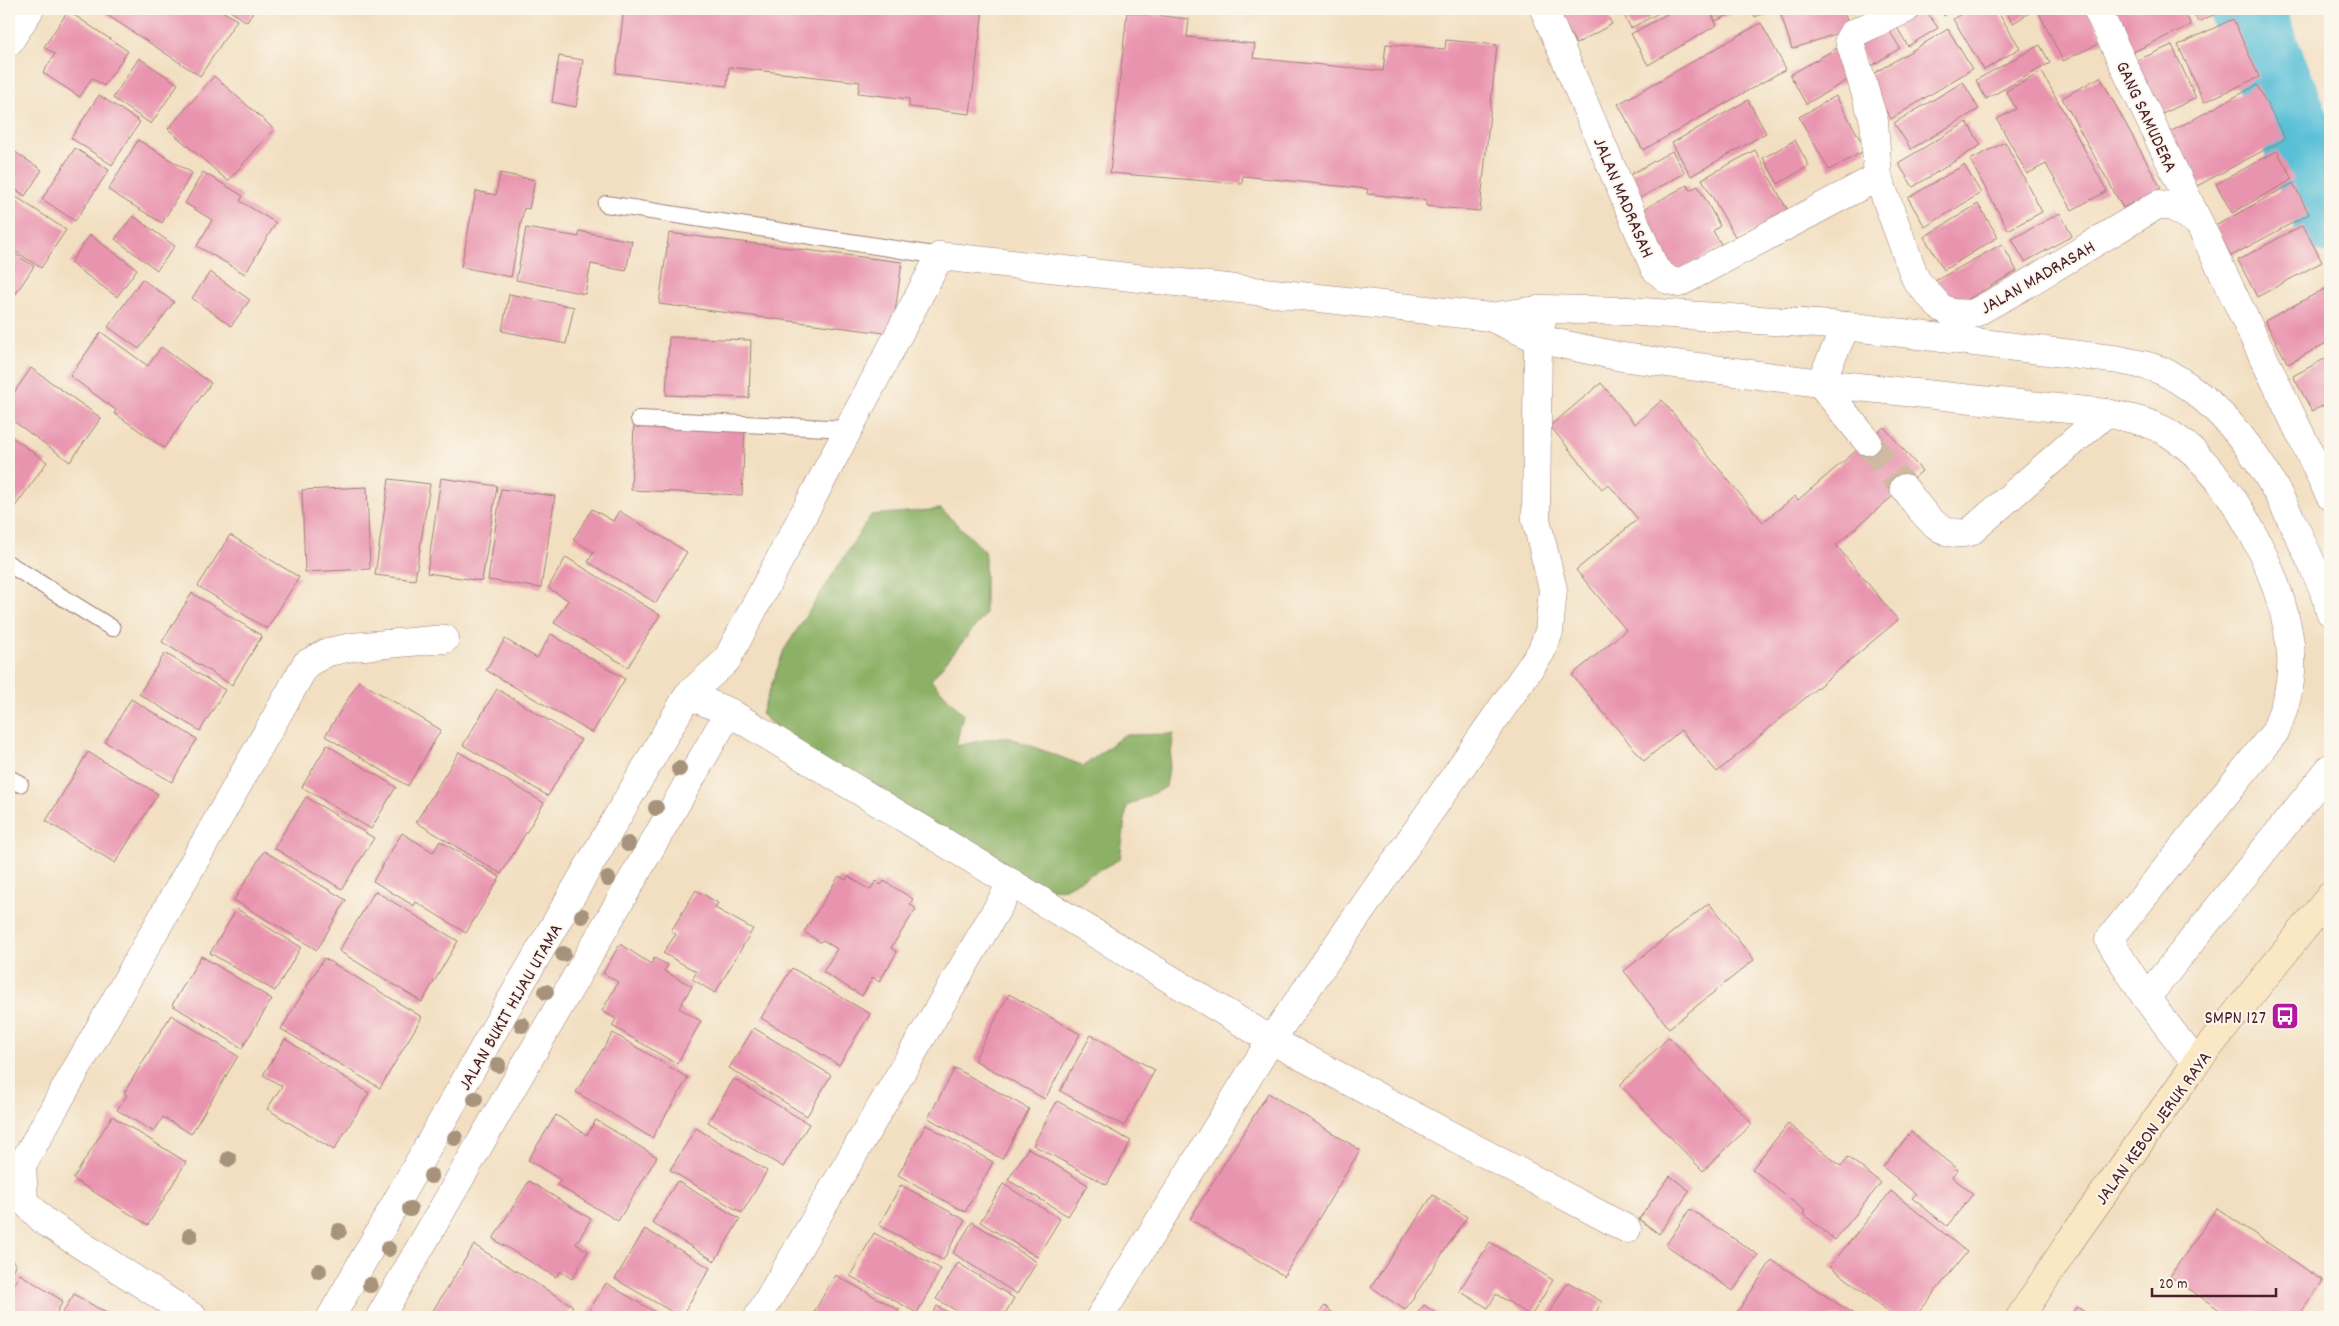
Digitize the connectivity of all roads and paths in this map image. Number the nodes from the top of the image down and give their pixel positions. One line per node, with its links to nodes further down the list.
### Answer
1 (30, 9): 5 (street)
2 (1544, 9): 6 (street, JALAN MADRASAH)
3 (1906, 9): 6 (street)
4 (2098, 9): 8 (street, GANG SAMUDERA)
5 (9, 42)
6 (1878, 177): 8 (street, JALAN MADRASAH)
7 (606, 204): 9 (lane)
8 (2199, 223): 20 (street)
9 (940, 256): 11 (street); 17 (street)
10 (1544, 309): 11 (street); 12 (street); 13 (street)
11 (1490, 318): 13 (street)
12 (1846, 326): 14 (street); 22 (street)
13 (1538, 339): 14 (street); 32 (street)
14 (1820, 383): 15 (street); 18 (street)
15 (2106, 412): 19 (street); 31 (street)
16 (639, 419): 17 (lane)
17 (848, 429): 25 (street)
18 (1867, 442)
19 (1904, 488)
20 (2330, 496)
21 (9, 564): 23 (lane)
22 (2330, 612)
23 (112, 628)
24 (445, 639): 35 (street)
25 (726, 661): 26 (street, JALAN BUKIT HIJAU UTAMA); 27 (street)
26 (688, 695): 27 (street); 36 (street, JALAN BUKIT HIJAU UTAMA)
27 (729, 712): 29 (street); 37 (street)
28 (2330, 768): 31 (street)
29 (1012, 883): 32 (street); 38 (street)
30 (2328, 902): 33 (street, JALAN KEBON JERUK RAYA)
31 (2146, 998): 33 (street)
32 (1271, 1040): 34 (street); 39 (street)
33 (2196, 1063): 40 (street, JALAN KEBON JERUK RAYA)
34 (1627, 1229)
35 (194, 1317)
36 (331, 1317)
37 (380, 1317)
38 (758, 1317)
39 (1100, 1317)
40 (2020, 1317)

